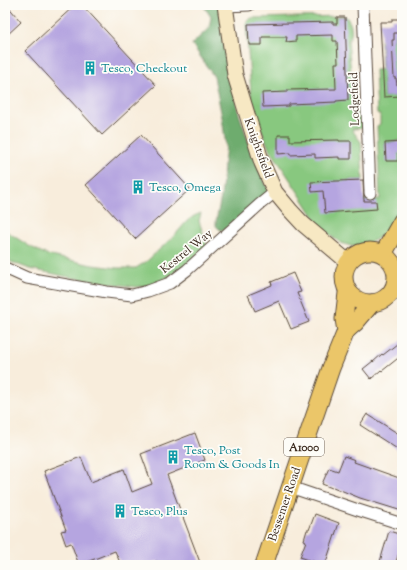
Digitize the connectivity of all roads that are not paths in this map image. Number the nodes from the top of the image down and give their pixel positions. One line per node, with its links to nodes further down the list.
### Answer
1 (249, 5): 3 (street)
2 (363, 5): 5 (street, Lodgefield)
3 (225, 6): 4 (street, Knightsfield)
4 (275, 192): 8 (street, Knightsfield); 9 (street, Kestrel Way)
5 (370, 193)
6 (402, 221): 7 (main road)
7 (383, 254): 8 (main road); 11 (main road, A1000)
8 (348, 262): 10 (main road, A1000)
9 (5, 268)
10 (347, 293): 12 (main road); 13 (main road, Bessemer Road / A1000)
11 (398, 293): 12 (main road, A1000)
12 (372, 304): 13 (main road, Bessemer Road / A1000)
13 (346, 330): 14 (main road, Bessemer Road / A1000)
14 (290, 487): 15 (street); 16 (main road, Bessemer Road / A1000)
15 (402, 524)
16 (264, 565)

